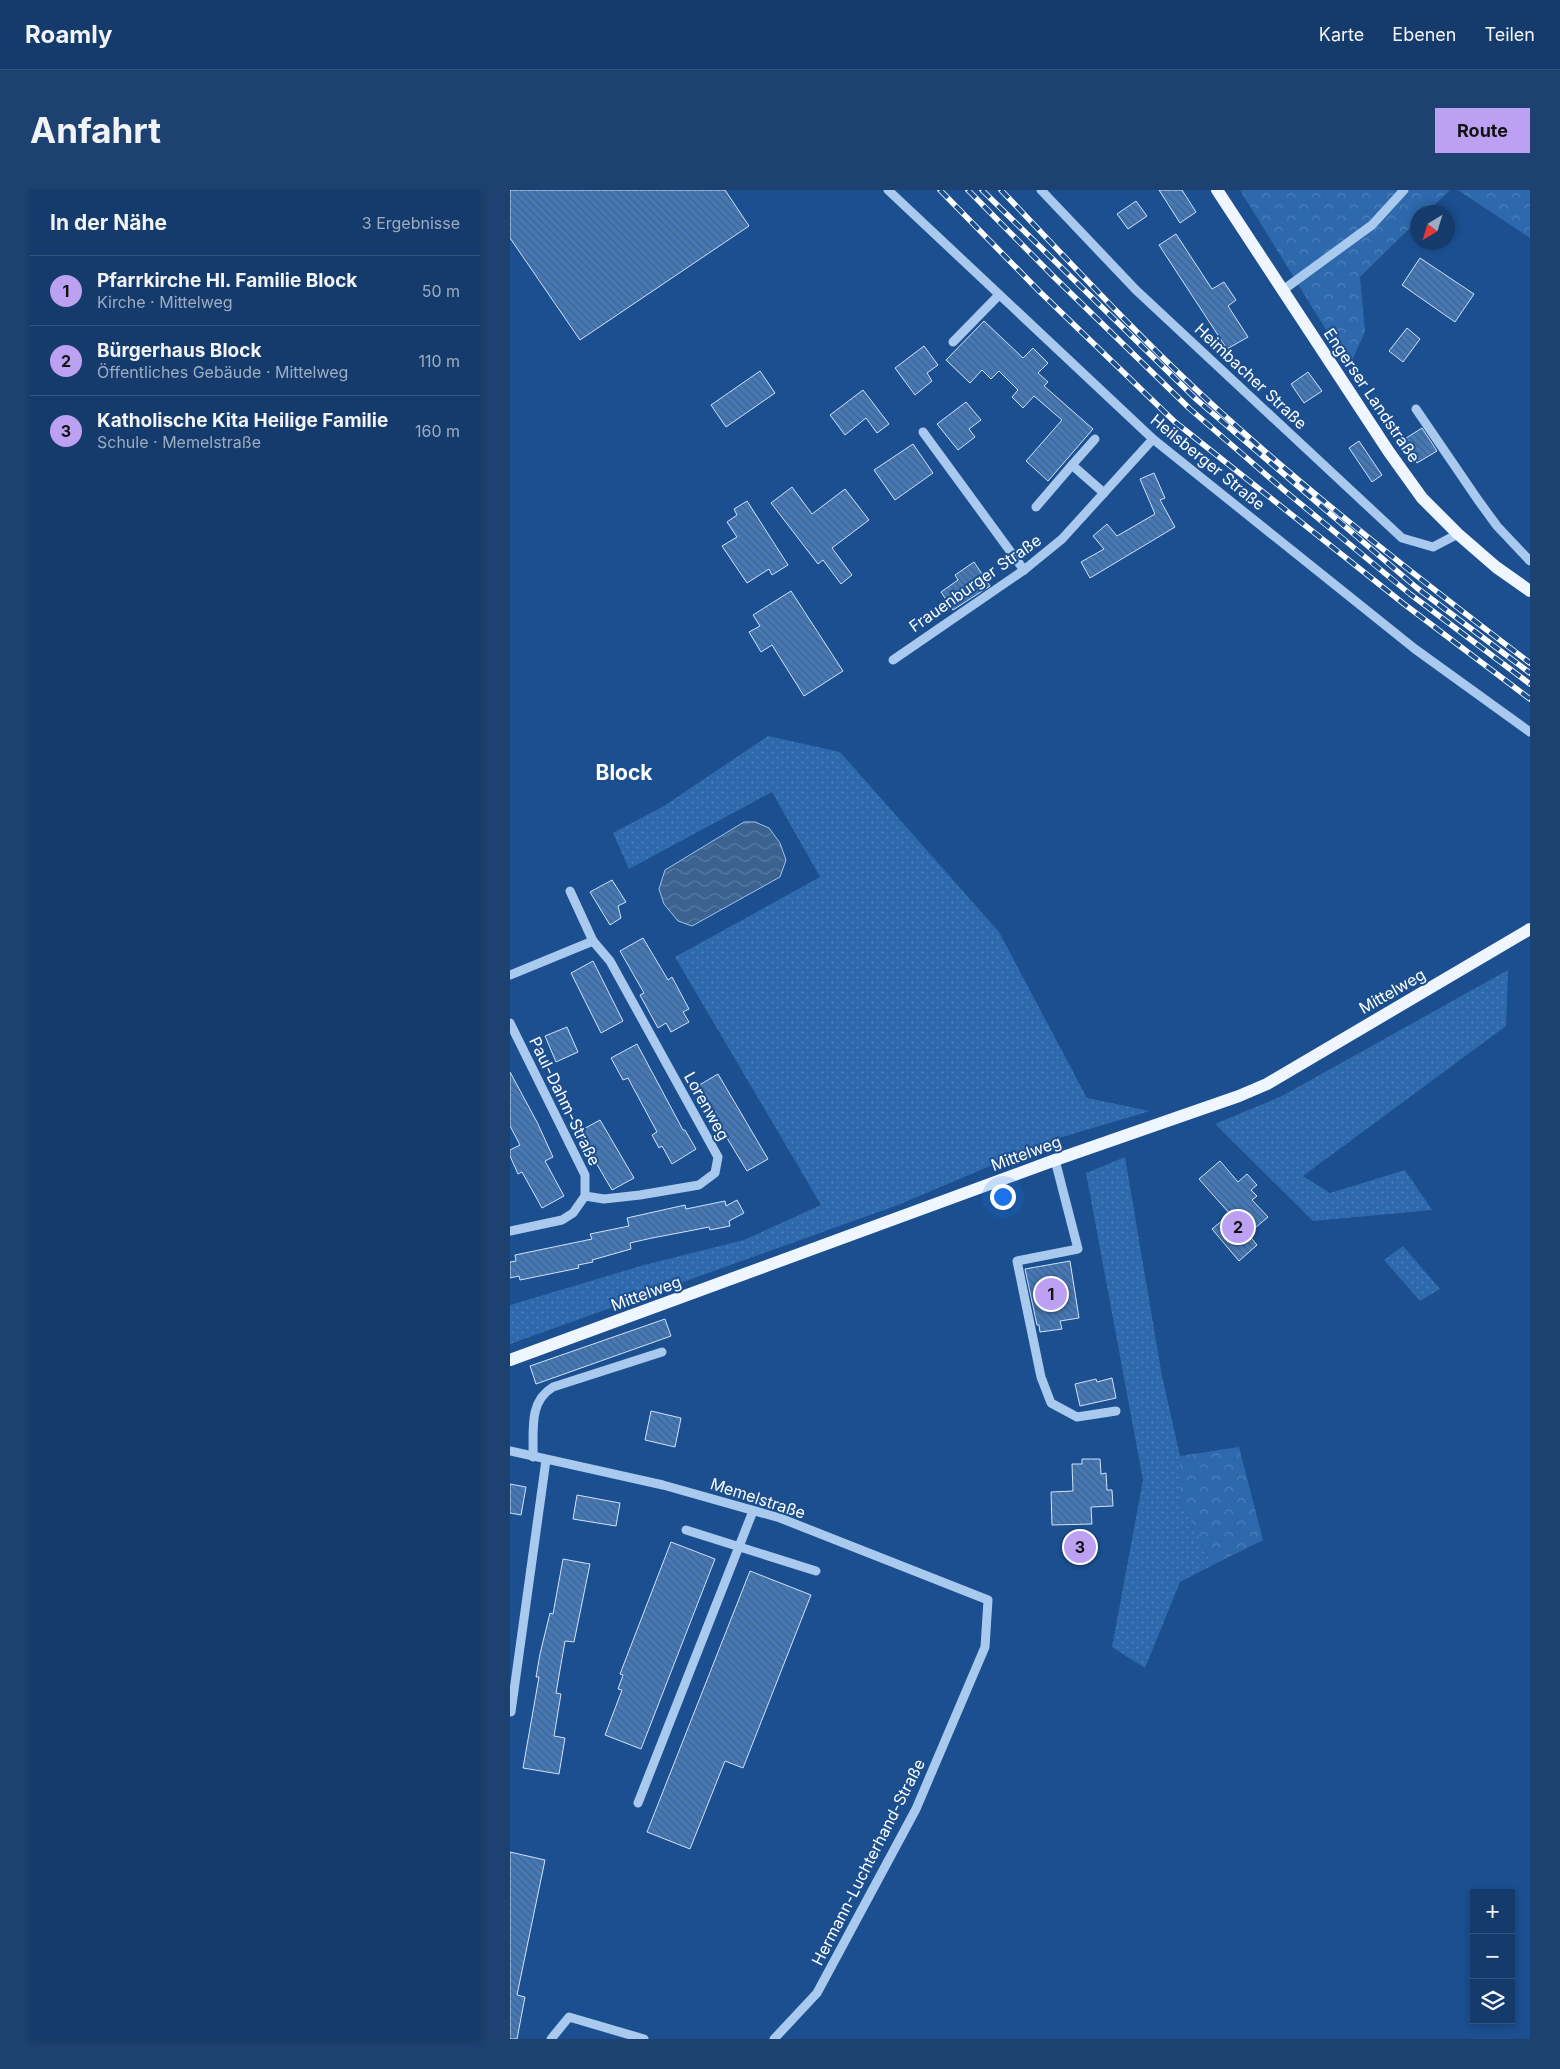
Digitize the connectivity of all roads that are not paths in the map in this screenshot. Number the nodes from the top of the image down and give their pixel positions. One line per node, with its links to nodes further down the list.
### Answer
1 (888, 190): 6 (street, Heilsberger Straße)
2 (1041, 190): 15 (street, Heimbacher Straße)
3 (1217, 190): 5 (main road, Engerser Landstraße)
4 (1404, 190): 5 (street)
5 (1283, 290): 15 (main road, Engerser Landstraße)
6 (999, 294): 7 (street); 11 (street, Heilsberger Straße)
7 (953, 342)
8 (1416, 409): 16 (street)
9 (923, 432): 17 (street)
10 (1095, 439): 12 (street)
11 (1153, 439): 13 (street, Frauenburger Straße); 20 (street, Heilsberger Straße)
12 (1072, 465): 13 (street); 14 (street)
13 (1104, 493): 17 (street, Frauenburger Straße)
14 (1036, 507)
15 (1458, 534): 18 (main road, Engerser Landstraße)
16 (1530, 561)
17 (1024, 570): 19 (street, Frauenburger Straße)
18 (1530, 591)
19 (893, 660)
20 (1530, 732)
21 (570, 891): 23 (street, Lorenweg)
22 (1530, 929): 26 (main road, Mittelweg)
23 (593, 941): 24 (street); 27 (street, Lorenweg)
24 (510, 975)
25 (510, 1023): 27 (street, Paul-Dahm-Straße)
26 (1054, 1160): 30 (main road, Mittelweg); 31 (street)
27 (586, 1196): 28 (street)
28 (510, 1231)
29 (662, 1352): 33 (street)
30 (510, 1360)
31 (1116, 1411)
32 (510, 1451): 33 (street, Memelstraße)
33 (533, 1457): 34 (street, Memelstraße)
34 (546, 1460): 35 (street, Memelstraße); 40 (street)
35 (753, 1511): 37 (street); 39 (street, Memelstraße)
36 (686, 1530): 37 (street)
37 (739, 1546): 38 (street); 41 (street)
38 (816, 1571)
39 (988, 1600): 44 (street, Hermann-Luchterhand-Straße)
40 (512, 1712)
41 (638, 1803)
42 (551, 2039): 43 (street)
43 (644, 2039)
44 (774, 2039)

